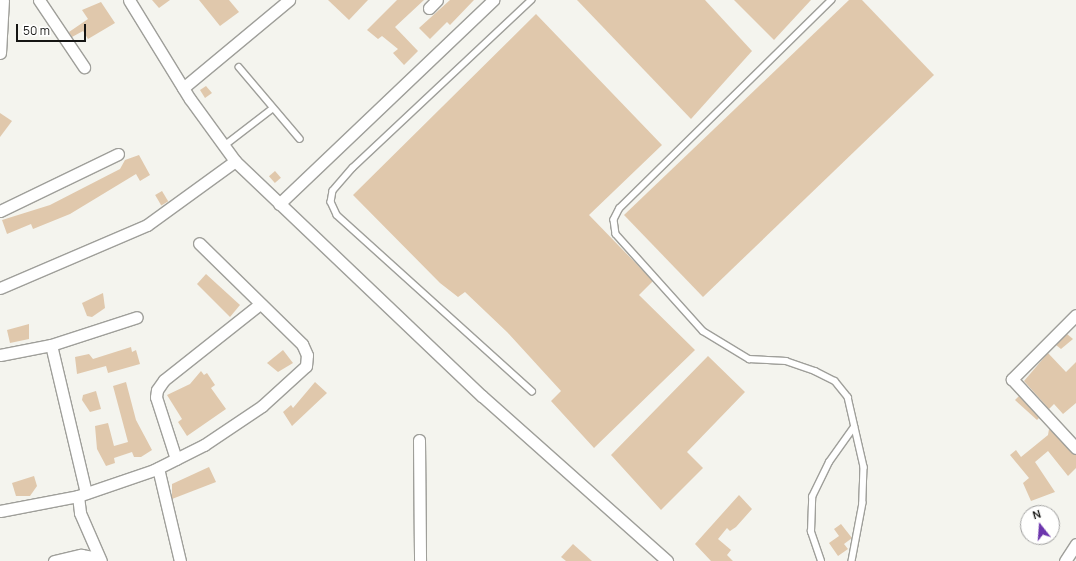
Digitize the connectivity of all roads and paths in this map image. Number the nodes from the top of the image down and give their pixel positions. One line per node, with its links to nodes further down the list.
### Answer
1 (39, 0): 9 (street)
2 (289, 0): 11 (street)
3 (493, 0): 17 (street)
4 (532, 0): 26 (lane)
5 (832, 0): 27 (lane)
6 (4, 1): 8 (street)
7 (133, 2): 11 (street)
8 (0, 53)
9 (84, 67)
10 (239, 67): 12 (lane)
11 (183, 88): 14 (street)
12 (272, 109): 13 (lane); 14 (lane)
13 (300, 139)
14 (223, 146): 16 (street)
15 (118, 154): 18 (street)
16 (235, 161): 17 (street); 20 (street)
17 (279, 204): 39 (street)
18 (0, 211)
19 (199, 243): 21 (street)
20 (0, 288)
21 (260, 304): 30 (street); 30 (street)
22 (1076, 315): 29 (street)
23 (137, 317): 24 (street)
24 (51, 345): 25 (street); 32 (street)
25 (0, 355)
26 (532, 391)
27 (854, 427): 40 (lane); 41 (lane)
28 (419, 440): 38 (street)
29 (1076, 448)
30 (176, 459): 31 (street)
31 (158, 468): 32 (street); 37 (street)
32 (82, 494): 33 (street); 35 (street)
33 (0, 512)
34 (1076, 544): 42 (street)
35 (100, 560): 36 (street)
36 (54, 561)
37 (180, 561)
38 (420, 561)
39 (667, 561)
40 (821, 561)
41 (852, 561)
42 (1065, 561)

